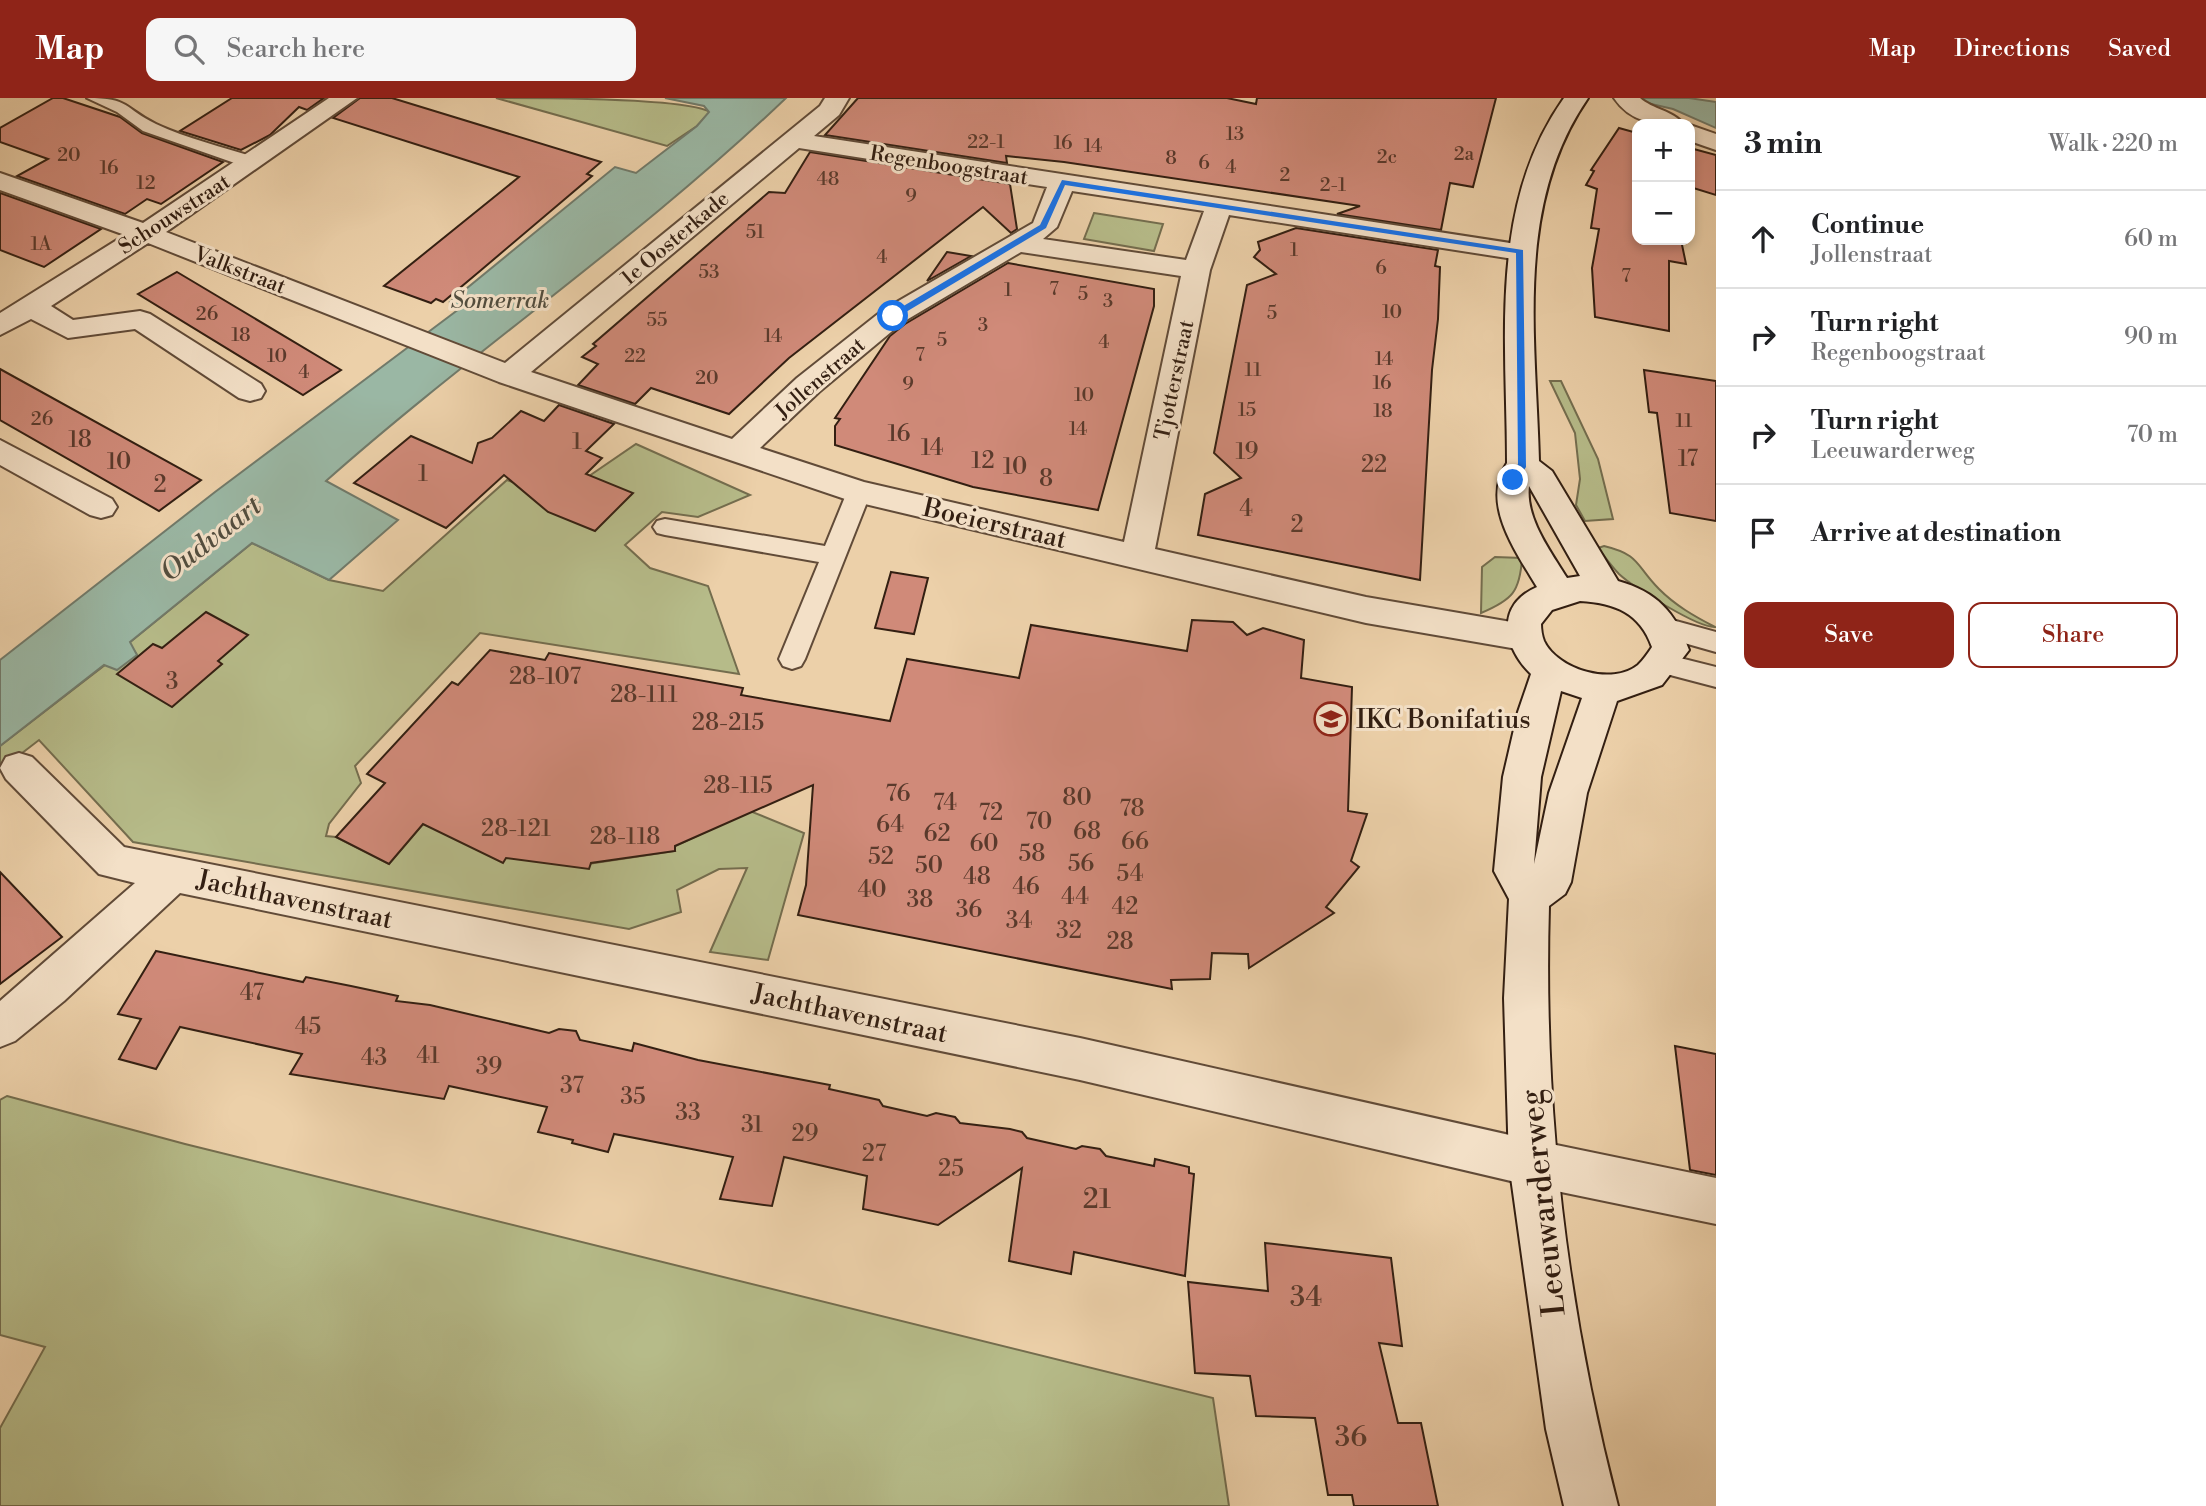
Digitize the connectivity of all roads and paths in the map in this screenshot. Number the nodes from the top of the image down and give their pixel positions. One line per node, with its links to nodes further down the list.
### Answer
1 (96, 98): 10 (lane)
2 (345, 98): 10 (street, Schouwstraat)
3 (837, 98): 8 (street, 1e Oosterkade)
4 (1576, 98): 16 (street)
5 (1628, 99): 6 (street)
6 (1658, 119)
7 (1695, 134): 9 (street)
8 (794, 141): 12 (street, Regenboogstraat); 21 (street, 1e Oosterkade)
9 (1716, 143)
10 (253, 163): 14 (street, Schouwstraat)
11 (0, 181): 14 (street, Valkstraat)
12 (1062, 182): 13 (street, Regenboogstraat); 15 (street, Jollenstraat)
13 (1219, 206): 16 (street, Regenboogstraat); 17 (street, Tjotterstraat)
14 (146, 233): 18 (street, Schouwstraat); 20 (street, Valkstraat)
15 (1017, 243): 17 (street); 23 (street, Jollenstraat)
16 (1520, 252): 25 (street)
17 (1196, 270): 30 (street, Tjotterstraat)
18 (30, 306): 19 (street, Schouwstraat); 22 (street)
19 (0, 326)
20 (479, 364): 21 (street, Boeierstraat)
21 (509, 375): 23 (street, Boeierstraat)
22 (250, 391)
23 (738, 450): 26 (street, Boeierstraat)
24 (0, 451): 27 (street)
25 (1523, 465): 31 (street); 32 (street)
26 (859, 492): 29 (lane); 30 (street, Boeierstraat)
27 (101, 507)
28 (665, 527): 29 (lane)
29 (834, 556): 36 (lane)
30 (1137, 556): 34 (street, Boeierstraat)
31 (1605, 588): 32 (street); 33 (street)
32 (1558, 593): 34 (street)
33 (1665, 628): 35 (lane); 37 (street)
34 (1523, 637): 38 (street)
35 (1716, 642)
36 (792, 659)
37 (1664, 664): 39 (lane); 40 (street)
38 (1549, 671): 40 (street); 43 (street)
39 (1716, 677)
40 (1603, 690): 43 (street)
41 (19, 768): 42 (street, Jachthavenstraat)
42 (173, 874): 44 (street); 45 (street, Jachthavenstraat)
43 (1530, 897): 45 (street, Leeuwarderweg)
44 (0, 1027)
45 (1532, 1163): 46 (street, Jachthavenstraat); 47 (street, Leeuwarderweg)
46 (1716, 1201)
47 (1591, 1506)

